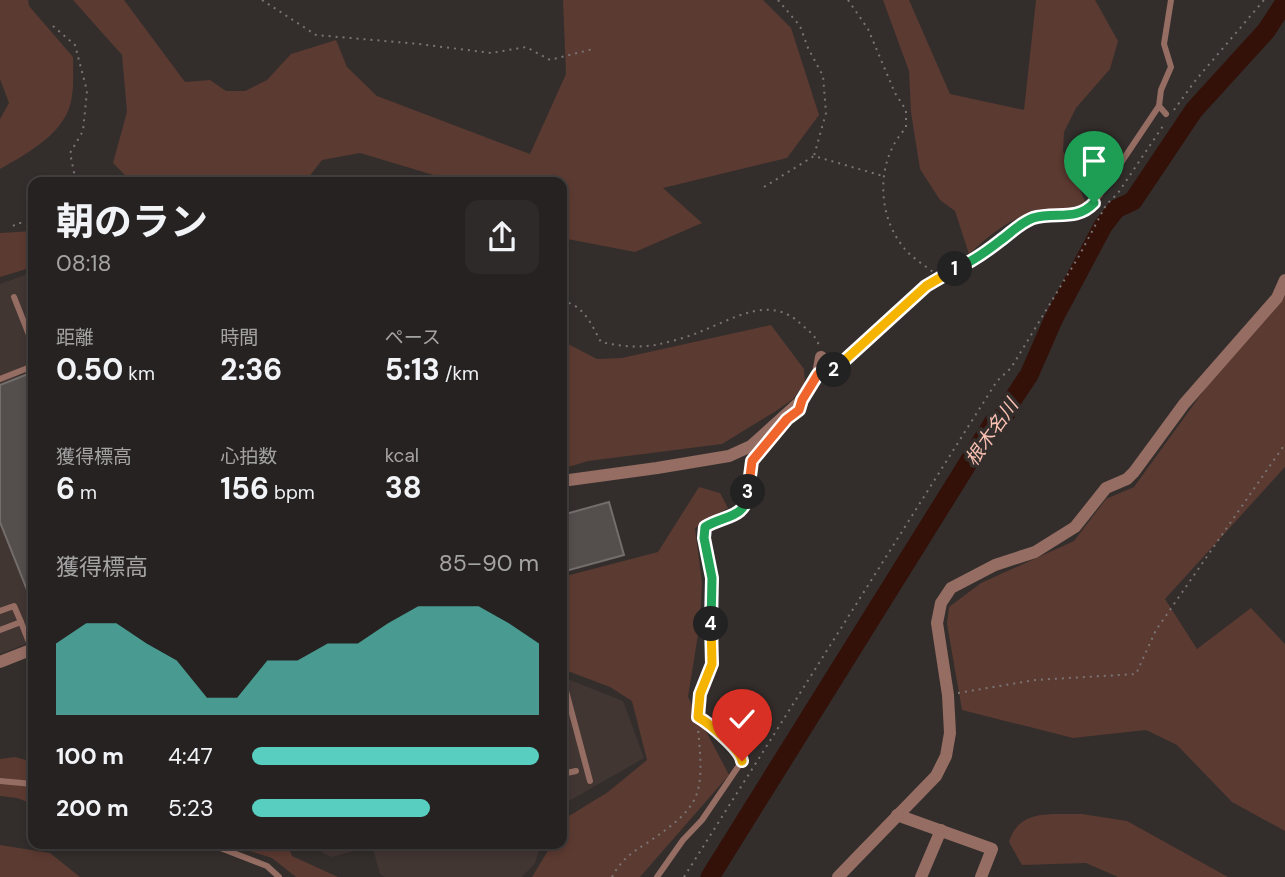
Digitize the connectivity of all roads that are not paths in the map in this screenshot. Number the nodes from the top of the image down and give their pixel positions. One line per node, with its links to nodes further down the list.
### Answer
1 (1171, 0): 7 (lane)
2 (1285, 281): 23 (street)
3 (14, 297): 4 (lane)
4 (28, 332)
5 (821, 357): 7 (street)
6 (28, 368): 8 (lane)
7 (818, 374): 9 (street)
8 (0, 379)
9 (802, 400): 10 (street); 27 (lane)
10 (567, 480)
11 (0, 611): 12 (lane)
12 (21, 622): 13 (lane); 14 (lane)
13 (0, 630)
14 (28, 638)
15 (28, 652): 16 (street)
16 (0, 662)
17 (567, 695): 21 (lane)
18 (576, 771): 19 (lane)
19 (567, 773)
20 (0, 781): 22 (lane)
21 (590, 781)
22 (28, 784)
23 (897, 814): 24 (street); 28 (street)
24 (941, 830): 29 (street); 30 (street)
25 (223, 849): 26 (lane)
26 (279, 877)
27 (657, 877)
28 (838, 877)
29 (920, 877)
30 (981, 877)

